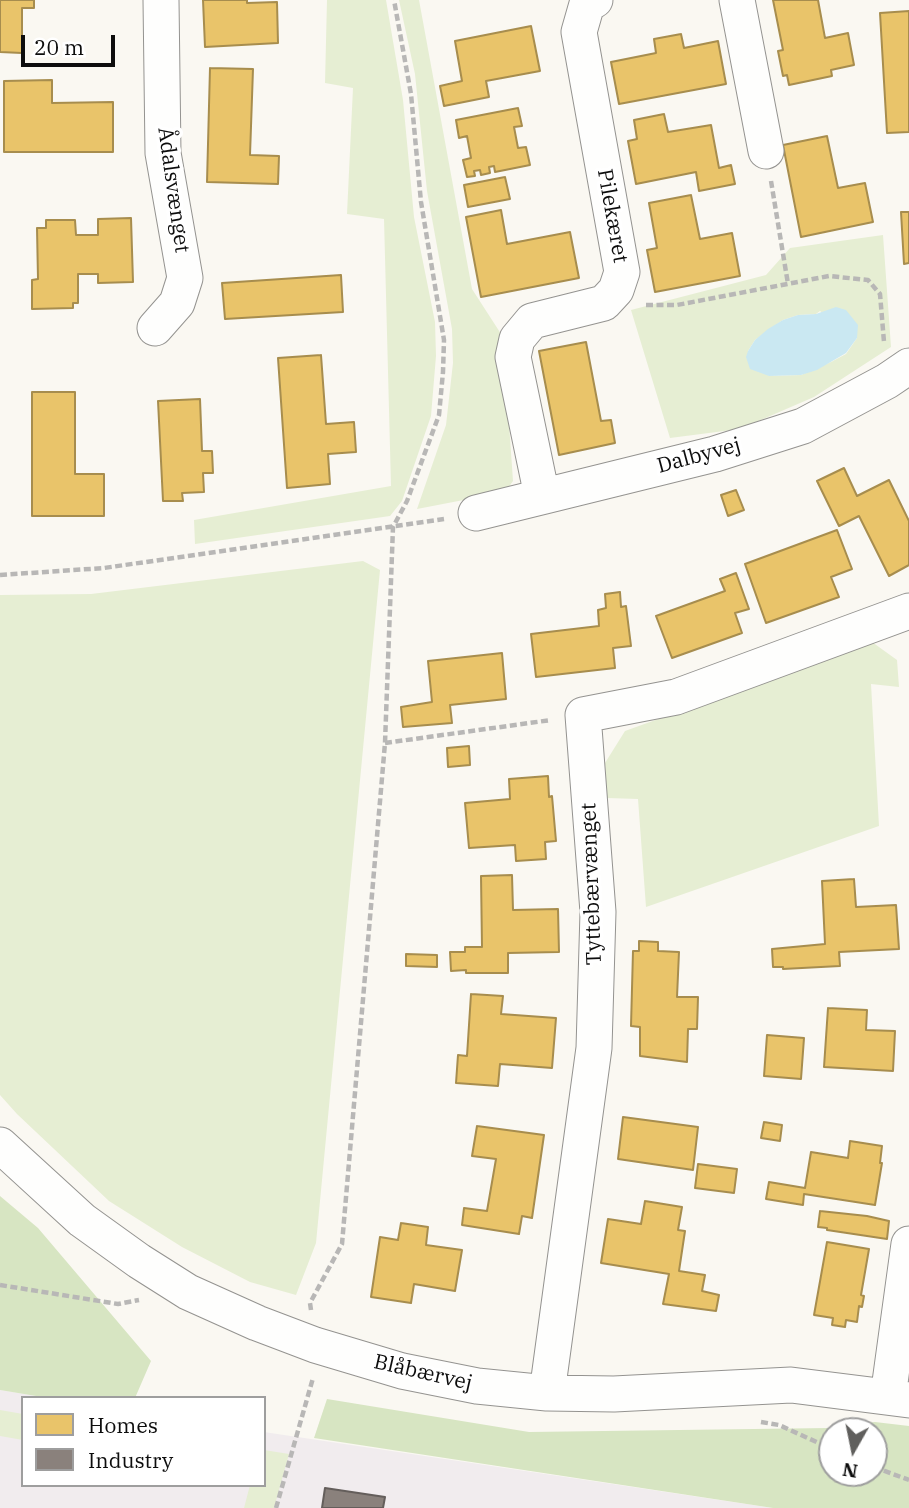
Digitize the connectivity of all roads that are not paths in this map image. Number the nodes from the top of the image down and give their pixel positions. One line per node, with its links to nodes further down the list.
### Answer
1 (161, 0): 5 (street, Ådalsvænget)
2 (595, 0): 7 (street, Pilekæret)
3 (737, 0): 4 (street)
4 (766, 151)
5 (155, 328)
6 (898, 374): 7 (street, Dalbyvej)
7 (542, 496): 8 (street, Dalbyvej)
8 (476, 513)
9 (909, 611): 12 (street, Tyttebærvænget)
10 (0, 1145): 12 (street, Blåbærvej)
11 (909, 1244): 13 (street)
12 (547, 1394): 13 (street, Blåbærvej)
13 (898, 1399)

